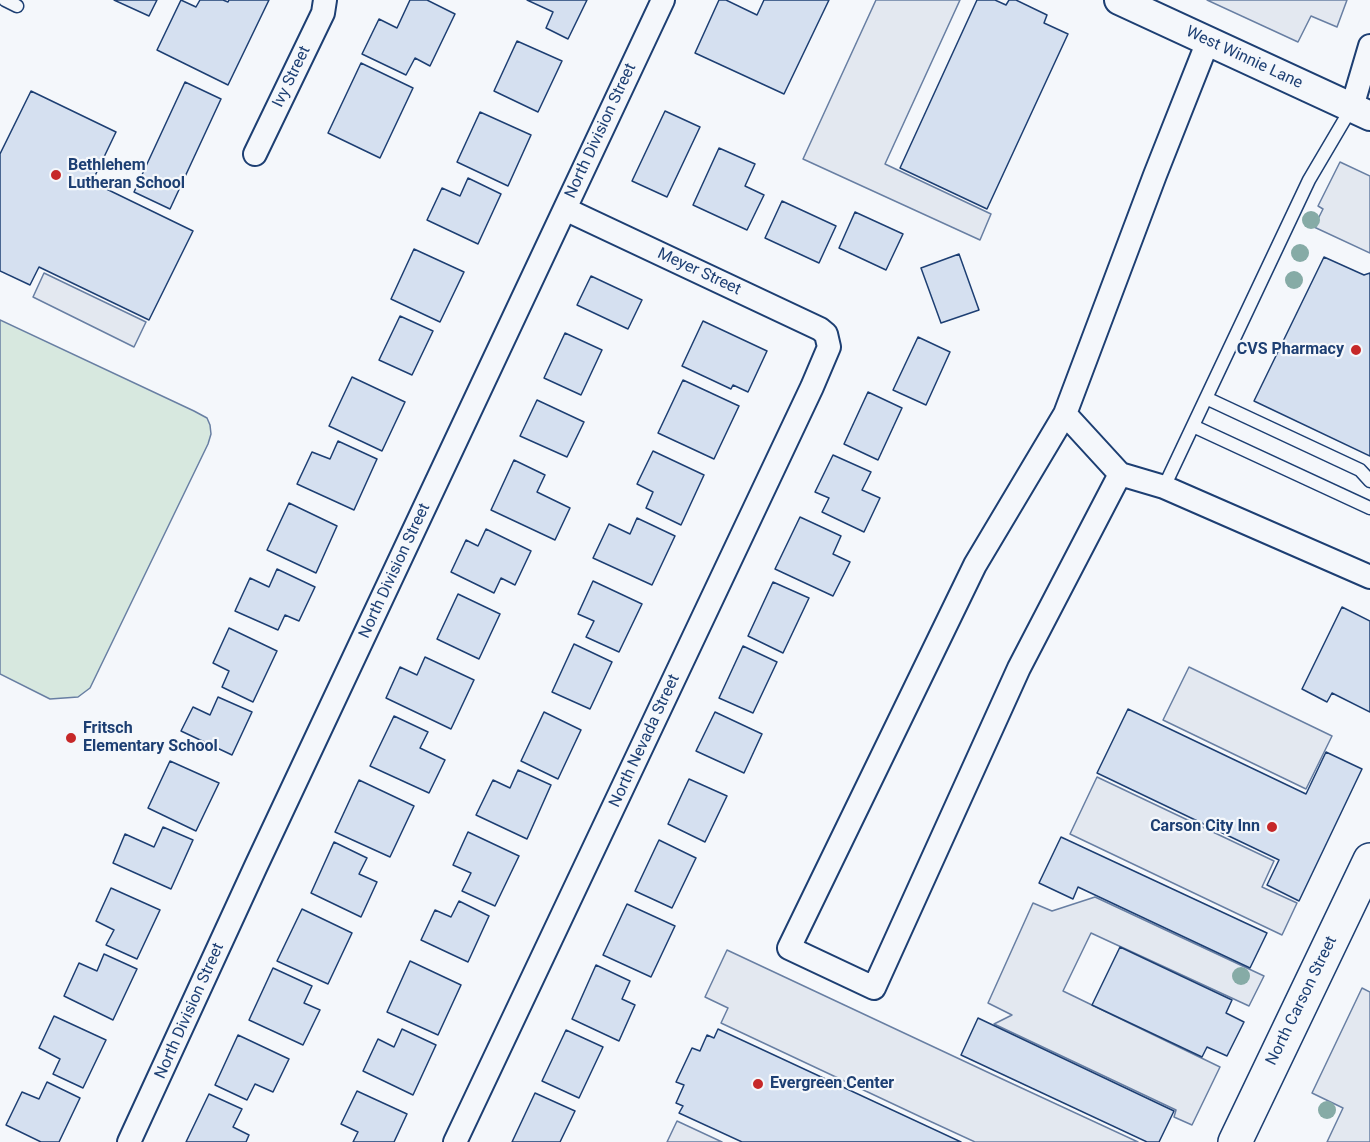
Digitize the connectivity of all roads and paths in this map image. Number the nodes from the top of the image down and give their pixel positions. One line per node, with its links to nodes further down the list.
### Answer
1 (5, 0): 5 (lane)
2 (325, 0): 9 (street, Ivy Street)
3 (663, 0): 10 (street, North Division Street)
4 (1119, 0): 6 (street, West Winnie Lane)
5 (17, 6)
6 (1208, 41): 8 (street, West Winnie Lane); 13 (street)
7 (1370, 46): 8 (street)
8 (1361, 112): 12 (lane)
9 (255, 154)
10 (565, 209): 11 (street, Meyer Street); 21 (street, North Division Street)
11 (826, 339): 22 (street, North Nevada Street)
12 (1206, 398): 14 (lane); 16 (lane)
13 (1065, 414): 15 (street); 15 (street)
14 (1193, 426): 17 (lane); 18 (lane)
15 (1120, 474): 17 (street)
16 (1370, 481)
17 (1164, 487): 19 (street)
18 (1370, 508)
19 (1370, 577)
20 (1370, 860): 23 (main road, North Carson Street)
21 (129, 1142)
22 (455, 1142)
23 (1235, 1142)

